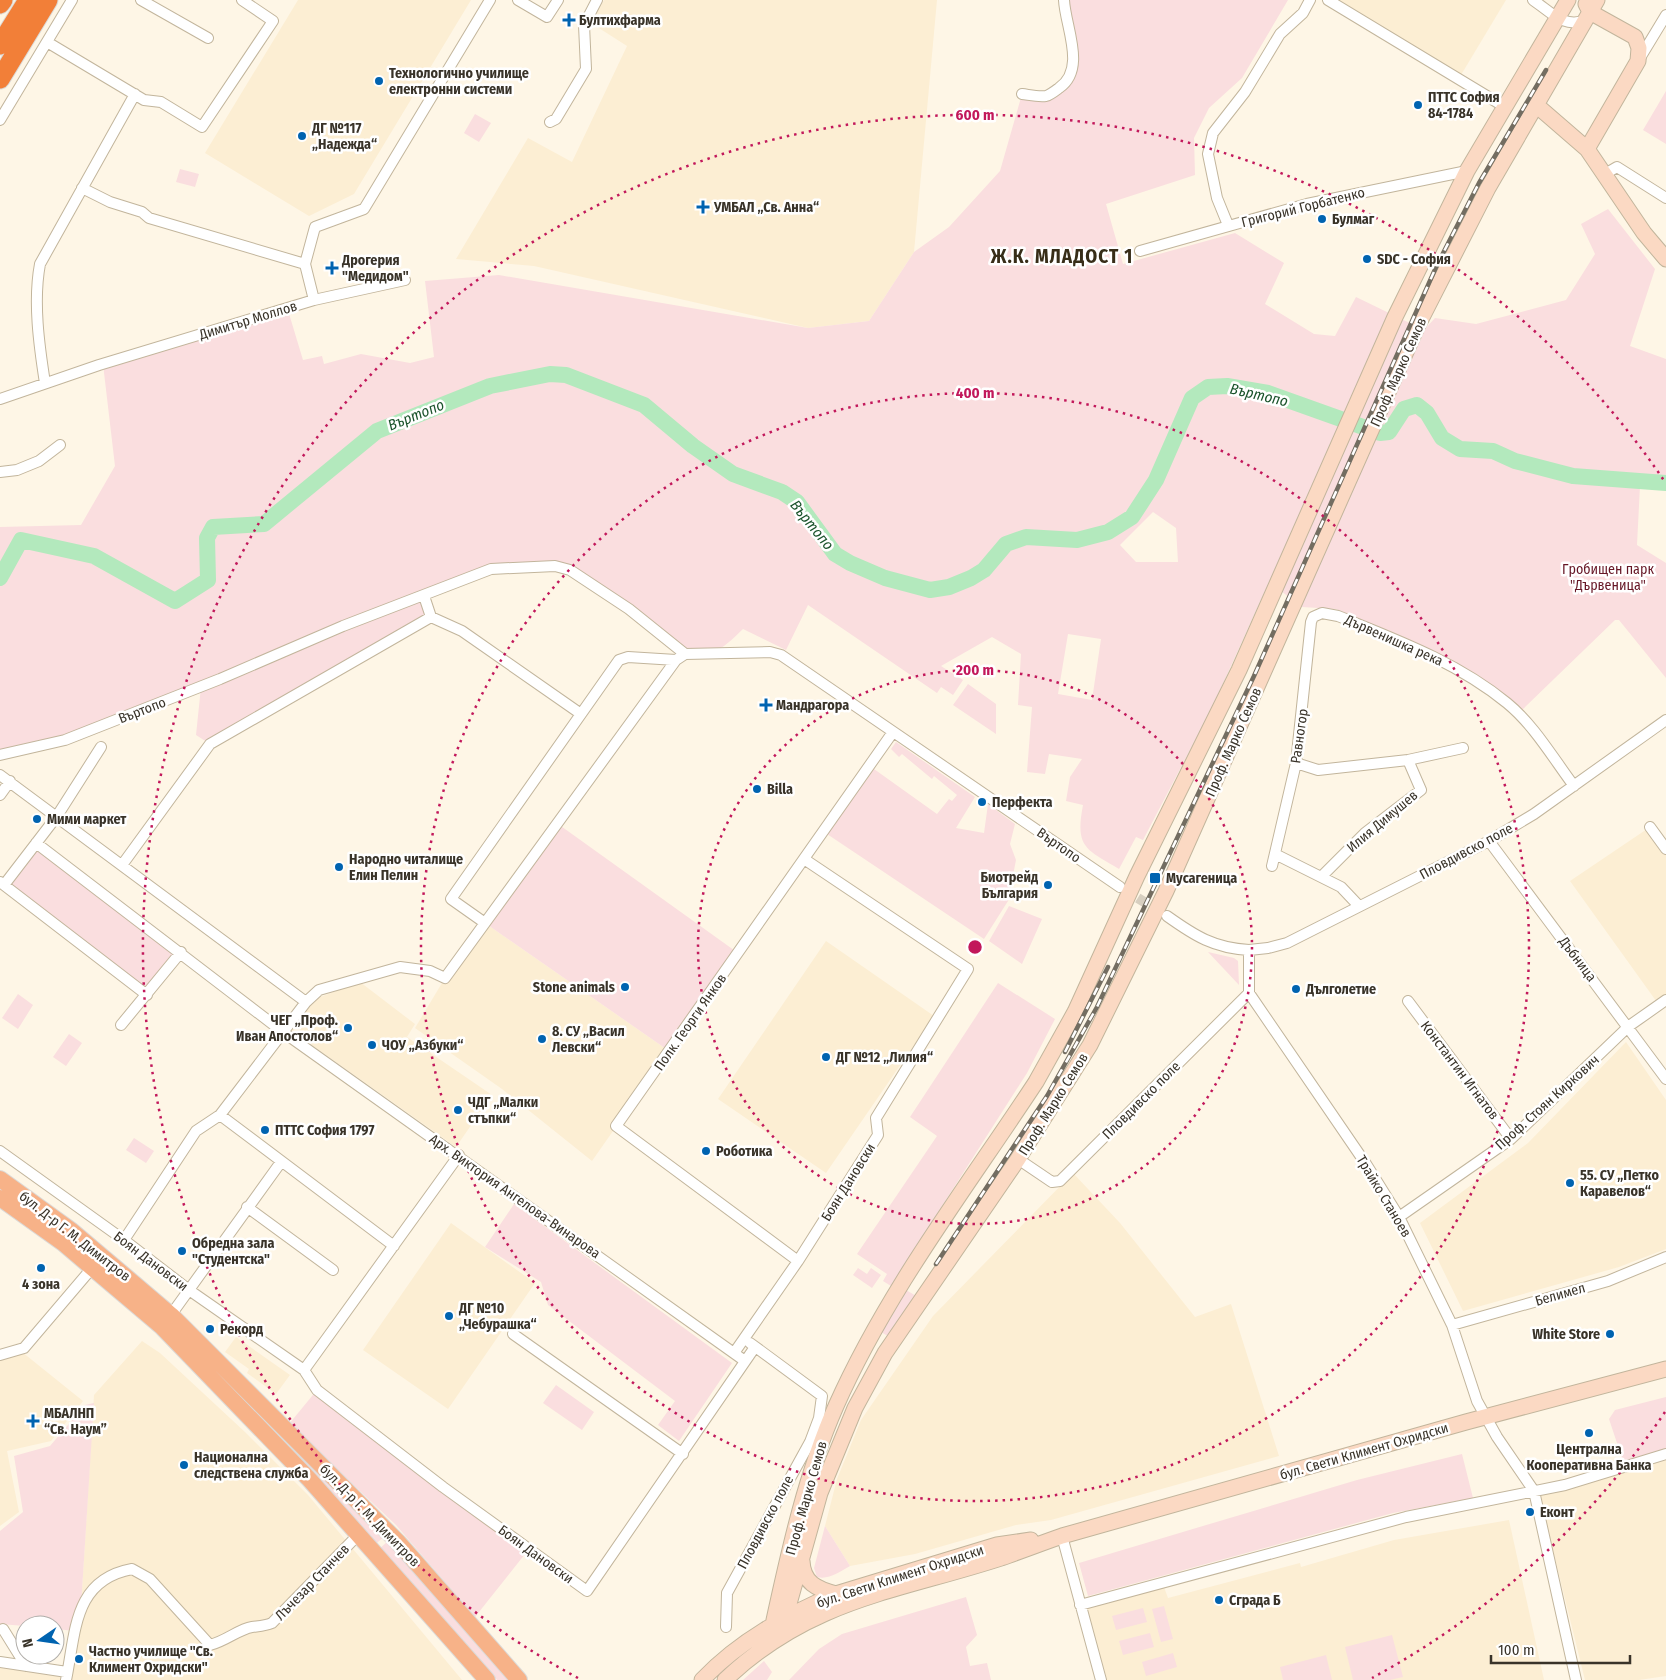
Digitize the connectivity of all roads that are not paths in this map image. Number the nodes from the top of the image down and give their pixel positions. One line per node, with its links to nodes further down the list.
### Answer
1 (3, 0): 16 (highway)
2 (28, 0): 22 (highway)
3 (48, 0): 24 (highway)
4 (72, 0): 21 (street)
5 (140, 0): 20 (street)
6 (242, 0): 25 (street)
7 (490, 0): 39 (street, Димитър Моллов)
8 (518, 0): 9 (street)
9 (558, 0)
10 (597, 0): 30 (street)
11 (1064, 0): 26 (street)
12 (1310, 0): 36 (street)
13 (1328, 0): 28 (street)
14 (1532, 0): 19 (street)
15 (1568, 0): 19 (main road, Проф. Марко Семов)
16 (0, 4)
17 (1591, 10): 19 (street); 23 (main road); 27 (main road, Проф. Марко Семов)
18 (1666, 15): 23 (street)
19 (1558, 18): 28 (main road, Проф. Марко Семов)
20 (208, 38)
21 (47, 42): 25 (street); 29 (street)
22 (0, 45)
23 (1638, 61): 31 (main road)
24 (0, 80)
25 (135, 94): 34 (street)
26 (1022, 94)
27 (1535, 104): 31 (main road); 91 (main road, Проф. Марко Семов)
28 (1505, 107): 32 (main road, Проф. Марко Семов)
29 (0, 120)
30 (550, 122)
31 (1587, 149): 33 (main road)
32 (1467, 171): 36 (street, Григорий Горбатенко); 108 (main road, Проф. Марко Семов)
33 (1605, 174): 35 (street); 38 (main road)
34 (82, 188): 39 (street); 42 (street)
35 (1666, 198)
36 (1228, 225): 37 (street, Григорий Горбатенко)
37 (1140, 251)
38 (1666, 259)
39 (305, 264): 41 (street, Димитър Моллов)
40 (404, 280): 41 (street)
41 (314, 300): 42 (street, Димитър Моллов)
42 (45, 383): 43 (street, Димитър Моллов)
43 (0, 399)
44 (60, 445): 45 (street)
45 (0, 472)
46 (424, 596): 47 (street); 49 (street, Въртопо); 55 (street, Въртопо)
47 (432, 617): 50 (street); 68 (street)
48 (1313, 617): 57 (street, Равногор); 59 (street, Дървенишка река)
49 (680, 657): 50 (street); 52 (street, Въртопо); 75 (street)
50 (581, 714): 75 (street)
51 (1666, 720): 59 (street, Пловдивско поле)
52 (893, 732): 67 (street, Полк. Георги Янков); 72 (street, Въртопо)
53 (101, 747): 61 (street)
54 (1463, 748): 56 (street)
55 (0, 755)
56 (1408, 760): 57 (street); 70 (street, Илия Димушев)
57 (1296, 764): 66 (street, Равногор)
58 (0, 775): 60 (street)
59 (1574, 786): 63 (street, Пловдивско поле)
60 (3, 788): 61 (street)
61 (57, 816): 64 (street); 68 (street)
62 (1650, 827): 65 (street)
63 (1489, 841): 73 (street, Пловдивско поле); 84 (street, Дъбница)
64 (36, 843): 71 (street); 77 (street, Арх. Виктория Ангелова-Винарова)
65 (1666, 848)
66 (1275, 854): 69 (street, Равногор); 70 (street)
67 (804, 859): 100 (street, Боян Дановски); 100 (street, Полк. Георги Янков)
68 (122, 865): 82 (street)
69 (1272, 866)
70 (1322, 876): 73 (street)
71 (2, 884): 79 (street)
72 (1120, 887)
73 (1359, 906): 76 (street, Пловдивско поле)
74 (1167, 916): 76 (street, Пловдивско поле)
75 (485, 923): 82 (street)
76 (1249, 950): 78 (street)
77 (181, 952): 79 (street); 85 (street, Арх. Виктория Ангелова-Винарова)
78 (1248, 993): 91 (street, Пловдивско поле); 96 (street, Трайко Станоев)
79 (147, 995): 83 (street)
80 (1666, 1000): 84 (street, Проф. Стоян Киркович)
81 (1408, 1001): 88 (street, Константин Игнатов)
82 (306, 1002): 85 (street)
83 (121, 1026)
84 (1629, 1026): 86 (street, Дъбница); 88 (street, Проф. Стоян Киркович)
85 (283, 1032): 87 (street); 90 (street, Арх. Виктория Ангелова-Винарова)
86 (1666, 1079)
87 (220, 1115): 92 (street); 97 (street)
88 (1511, 1139): 96 (street, Проф. Стоян Киркович)
89 (0, 1151): 97 (street, Боян Дановски)
90 (459, 1155): 98 (street); 110 (street, Арх. Виктория Ангелова-Винарова)
91 (1018, 1159): 111 (main road, Проф. Марко Семов)
92 (281, 1162): 95 (street); 98 (street)
93 (0, 1179): 104 (main road, бул. Д-р Г. М. Димитров)
94 (0, 1198): 101 (main road, бул. Д-р Г. М. Димитров)
95 (247, 1207): 102 (street); 103 (street)
96 (1399, 1217): 105 (street, Трайко Станоев)
97 (124, 1240): 103 (street, Боян Дановски)
98 (394, 1246): 115 (street)
99 (1666, 1256): 105 (street, Белимел)
100 (798, 1261): 107 (street, Боян Дановски)
101 (92, 1268): 104 (main road, бул. Д-р Г. М. Димитров); 112 (street)
102 (332, 1270)
103 (189, 1290): 104 (street); 115 (street, Боян Дановски)
104 (167, 1321): 120 (main road, бул. Д-р Г. М. Димитров); 132 (main road, бул. Д-р Г. М. Димитров)
105 (1452, 1325): 116 (street, Трайко Станоев)
106 (513, 1334): 117 (street)
107 (744, 1339): 109 (street, Пловдивско поле); 110 (street, Боян Дановски)
108 (867, 1342): 111 (main road); 127 (main road, Проф. Марко Семов)
109 (755, 1347): 113 (street, Боян Дановски); 125 (street, Пловдивско поле)
110 (734, 1353): 113 (street, Арх. Виктория Ангелова-Винарова)
111 (885, 1353): 122 (main road, Проф. Марко Семов)
112 (0, 1355)
113 (745, 1361): 117 (street, Боян Дановски)
114 (1666, 1369): 116 (main road, бул. Свети Климент Охридски)
115 (304, 1370): 117 (street, Боян Дановски)
116 (1486, 1417): 119 (street, Трайко Станоев); 121 (main road, бул. Свети Климент Охридски)
117 (683, 1454)
118 (1666, 1454): 119 (street)
119 (1534, 1491): 124 (street); 136 (street)
120 (358, 1534): 130 (street, Лъчезар Станчев); 131 (main road, бул. Д-р Г. М. Димитров)
121 (1062, 1536): 123 (main road, бул. Свети Климент Охридски); 124 (street); 127 (main road, бул. Свети Климент Охридски)
122 (802, 1557): 123 (main road); 127 (main road, Проф. Марко Семов)
123 (836, 1594): 127 (main road, бул. Свети Климент Охридски)
124 (1080, 1605): 135 (street)
125 (726, 1627)
126 (3, 1629): 129 (street)
127 (779, 1629): 133 (main road, бул. Свети Климент Охридски); 134 (main road, бул. Свети Климент Охридски)
128 (0, 1662): 129 (street, Лъчезар Станчев)
129 (26, 1666): 130 (street, Лъчезар Станчев)
130 (66, 1676)
131 (487, 1680)
132 (519, 1680)
133 (702, 1680)
134 (725, 1680)
135 (1100, 1680)
136 (1576, 1680)

